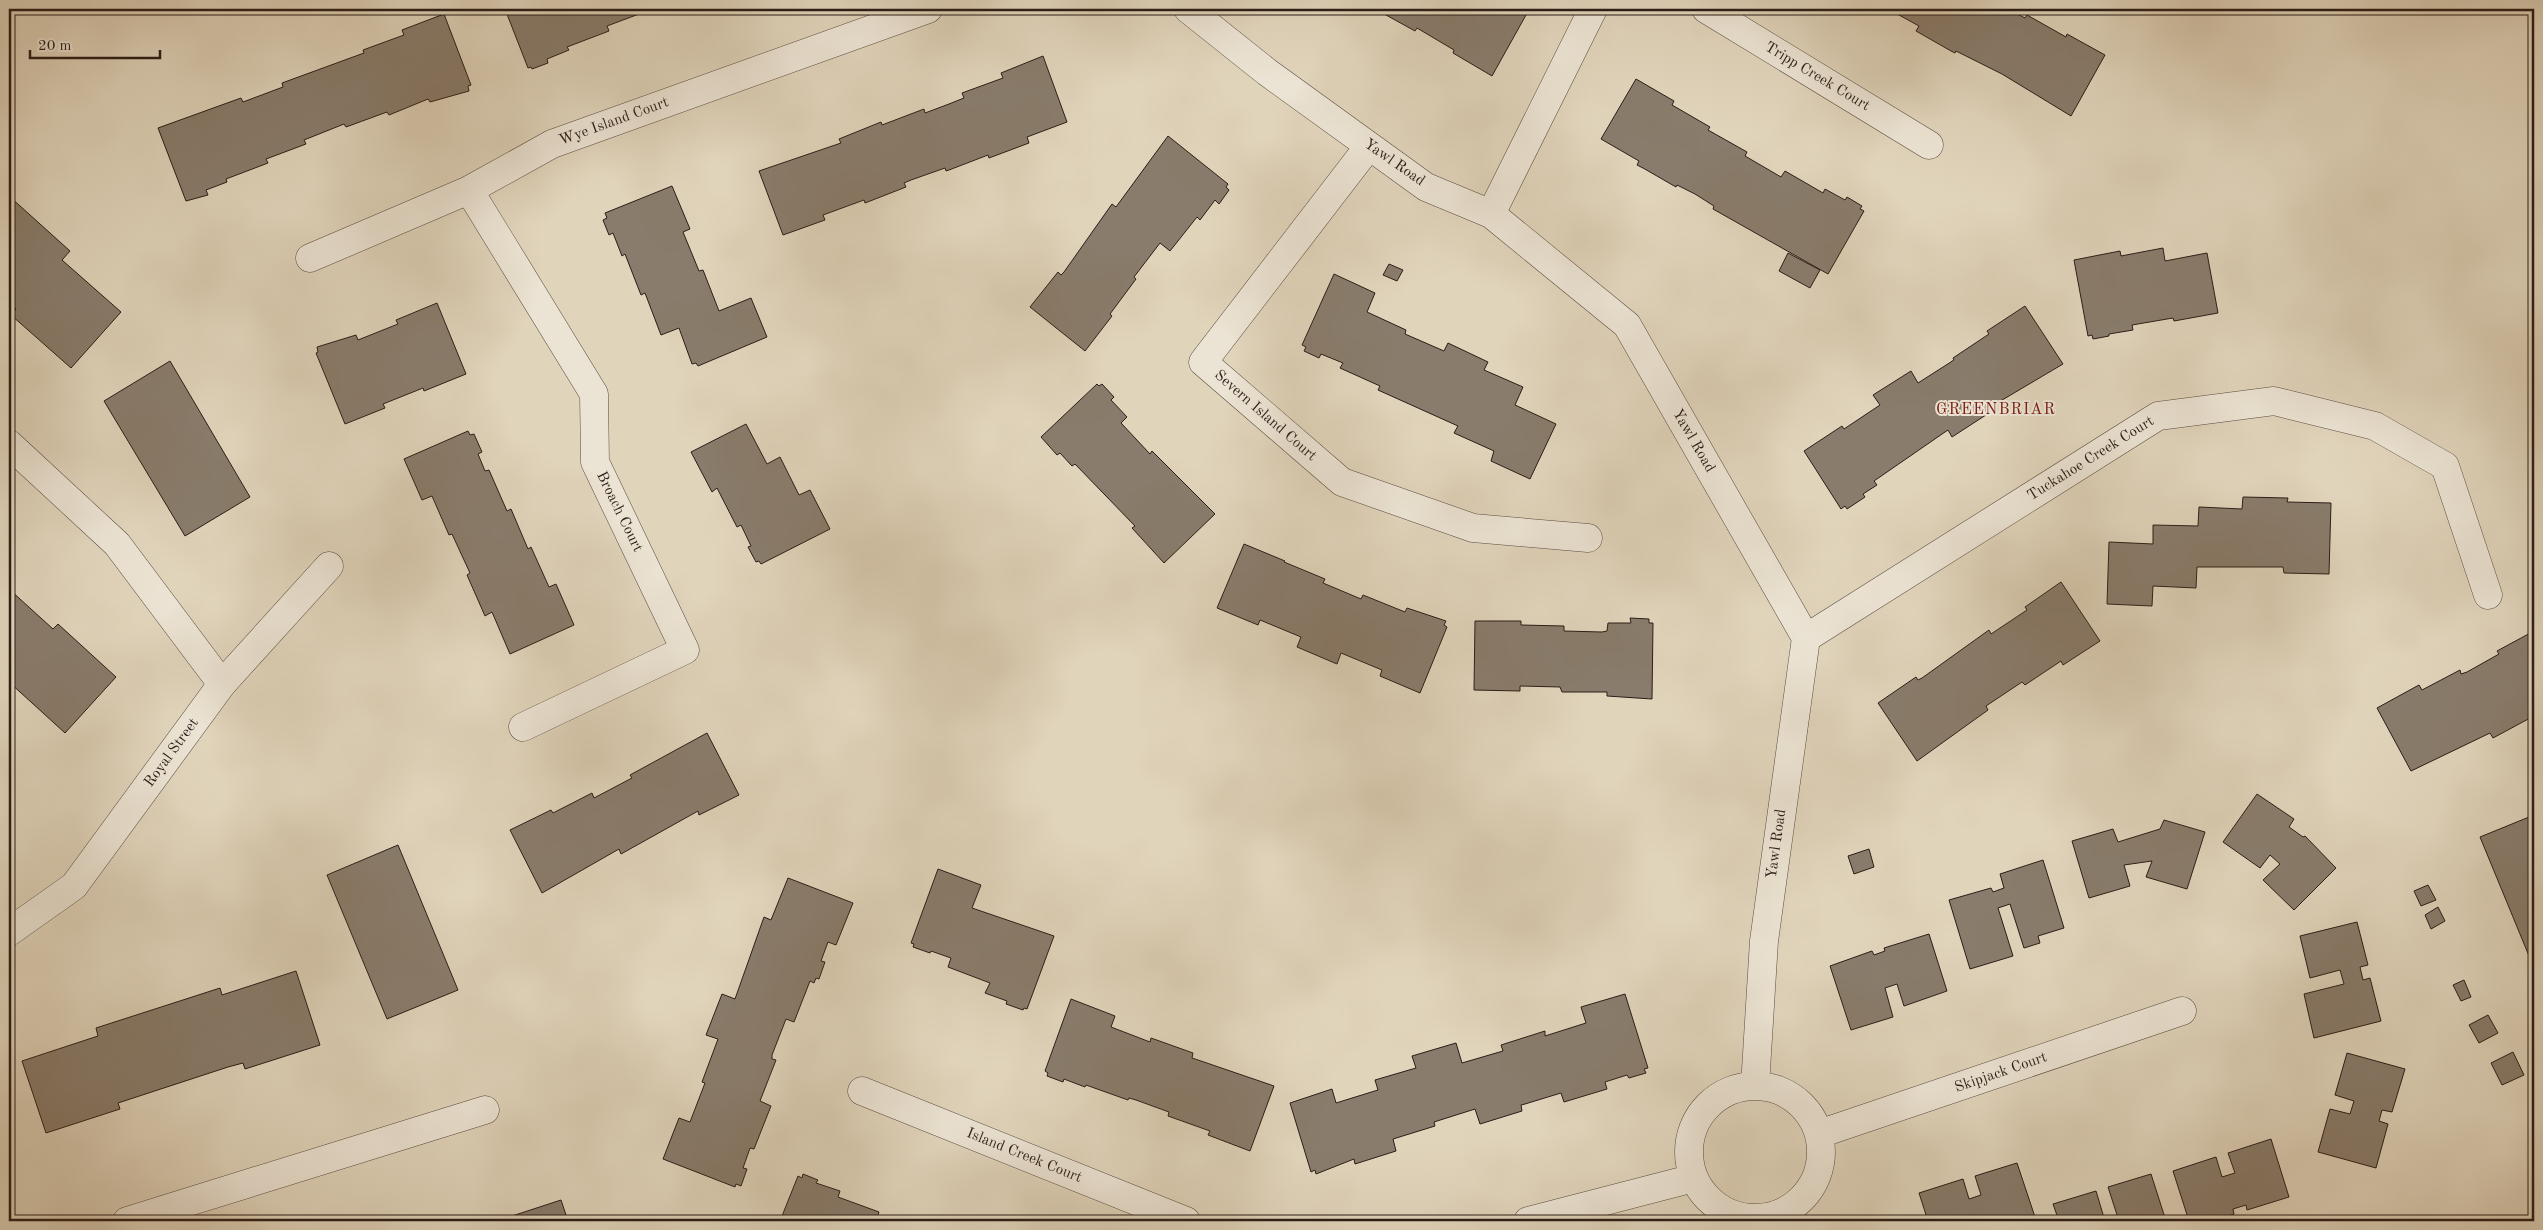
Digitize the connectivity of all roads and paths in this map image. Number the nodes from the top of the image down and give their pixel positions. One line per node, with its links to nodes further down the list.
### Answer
1 (928, 9): 7 (street, Wye Island Court)
2 (1188, 9): 6 (street, Yawl Road)
3 (1593, 9): 8 (street)
4 (1706, 9): 5 (street, Tripp Creek Court)
5 (1929, 145)
6 (1370, 146): 8 (street, Yawl Road); 11 (street, Severn Island Court)
7 (469, 190): 9 (street, Wye Island Court); 16 (street, Broach Court)
8 (1490, 214): 14 (street, Yawl Road)
9 (310, 258)
10 (9, 444): 15 (street)
11 (1588, 538)
12 (329, 566): 15 (street, Royal Street)
13 (2488, 595): 14 (street, Tuckahoe Creek Court)
14 (1806, 638): 19 (street, Yawl Road)
15 (222, 684): 17 (street, Royal Street)
16 (523, 727)
17 (9, 932)
18 (2182, 1011): 22 (street, Skipjack Court)
19 (1755, 1086): 22 (street); 23 (street)
20 (862, 1091): 26 (street, Island Creek Court)
21 (485, 1110): 25 (street)
22 (1819, 1134): 24 (street)
23 (1694, 1178): 24 (street); 27 (street)
24 (1795, 1216)
25 (128, 1221)
26 (1186, 1221)
27 (1528, 1221)

